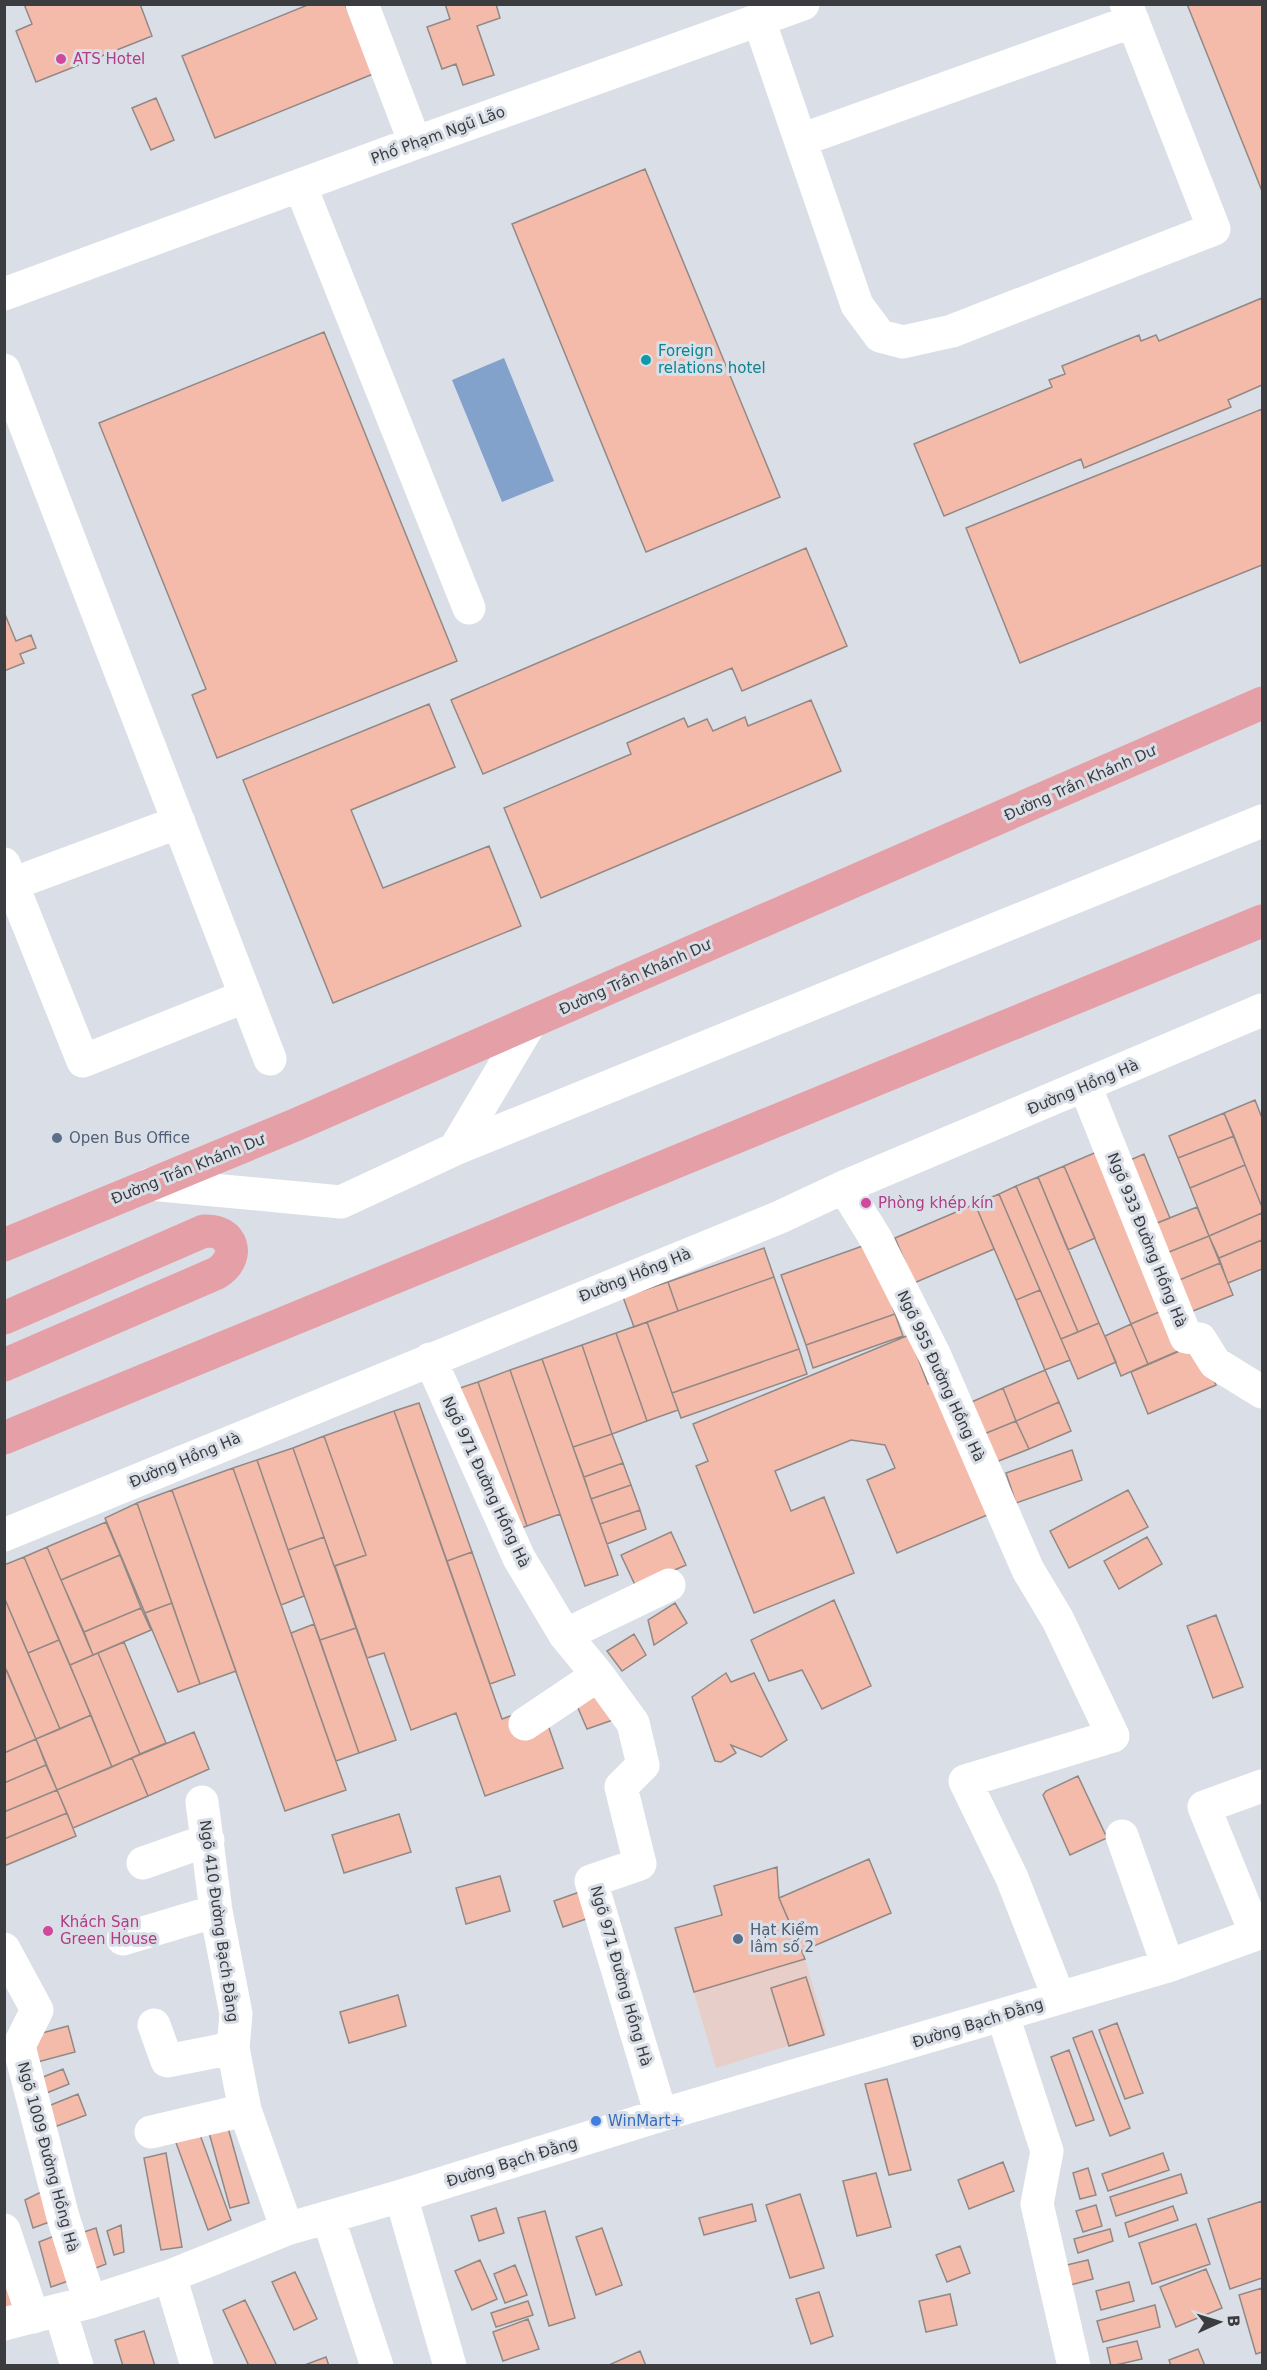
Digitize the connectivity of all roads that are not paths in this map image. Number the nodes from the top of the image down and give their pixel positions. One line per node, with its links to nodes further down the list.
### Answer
1 (362, 4): 6 (street)
2 (803, 4): 4 (street, Phố Phạm Ngũ Lão)
3 (1130, 13): 5 (street); 5 (street)
4 (759, 21): 5 (street); 6 (street, Phố Phạm Ngũ Lão)
5 (801, 140)
6 (415, 143): 7 (street, Phố Phạm Ngũ Lão)
7 (300, 185): 8 (street, Phố Phạm Ngũ Lão); 10 (street)
8 (4, 294)
9 (4, 370): 13 (street)
10 (469, 608)
11 (1263, 703): 18 (main road, Đường Trần Khánh Dư)
12 (1263, 821): 21 (street)
13 (178, 822): 14 (street); 16 (street)
14 (7, 878): 16 (street)
15 (1263, 921): 29 (main road)
16 (246, 996): 19 (street)
17 (1263, 1010): 20 (street, Đường Hồng Hà)
18 (530, 1023): 21 (street); 22 (main road, Đường Trần Khánh Dư)
19 (270, 1059)
20 (1085, 1086): 23 (street, Đường Hồng Hà); 28 (street, Ngõ 933 Đường Hồng Hà)
21 (455, 1149): 22 (street)
22 (150, 1184): 24 (main road, Đường Trần Khánh Dư)
23 (844, 1187): 26 (street, Đường Hồng Hà); 45 (street, Ngõ 955 Đường Hồng Hà)
24 (4, 1245)
25 (4, 1318): 27 (main road)
26 (430, 1359): 30 (street, Đường Hồng Hà); 32 (street, Ngõ 971 Đường Hồng Hà)
27 (4, 1365)
28 (1263, 1392)
29 (4, 1438)
30 (4, 1535)
31 (669, 1585): 32 (street)
32 (565, 1635): 33 (street, Ngõ 971 Đường Hồng Hà)
33 (598, 1675): 34 (street); 50 (street, Ngõ 971 Đường Hồng Hà)
34 (525, 1725)
35 (1263, 1786): 41 (street)
36 (202, 1802): 38 (street, Ngõ 410 Đường Bạch Đằng)
37 (1122, 1836): 44 (street)
38 (208, 1840): 39 (street); 40 (street, Ngõ 410 Đường Bạch Đằng)
39 (143, 1863)
40 (216, 1911): 42 (street); 48 (street, Ngõ 410 Đường Bạch Đằng)
41 (1259, 1933): 44 (street, Đường Bạch Đằng)
42 (123, 1939)
43 (4, 1949): 57 (street, Ngõ 1009 Đường Hồng Hà)
44 (1168, 1966): 45 (street, Đường Bạch Đằng)
45 (1059, 1998): 46 (street, Đường Bạch Đằng)
46 (1003, 2016): 50 (street, Đường Bạch Đằng); 62 (street)
47 (154, 2025): 48 (street)
48 (233, 2048): 49 (street, Ngõ 410 Đường Bạch Đằng)
49 (245, 2110): 51 (street); 54 (street, Ngõ 410 Đường Bạch Đằng)
50 (662, 2115): 52 (street, Đường Bạch Đằng)
51 (151, 2132)
52 (401, 2196): 53 (street, Đường Bạch Đằng); 61 (street)
53 (328, 2217): 54 (street, Đường Bạch Đằng); 60 (street)
54 (287, 2229): 56 (street, Đường Bạch Đằng)
55 (4, 2230): 57 (street)
56 (170, 2276): 57 (street, Đường Bạch Đằng); 59 (street)
57 (47, 2313): 58 (street)
58 (77, 2366)
59 (197, 2366)
60 (377, 2366)
61 (450, 2366)
62 (1074, 2366)

